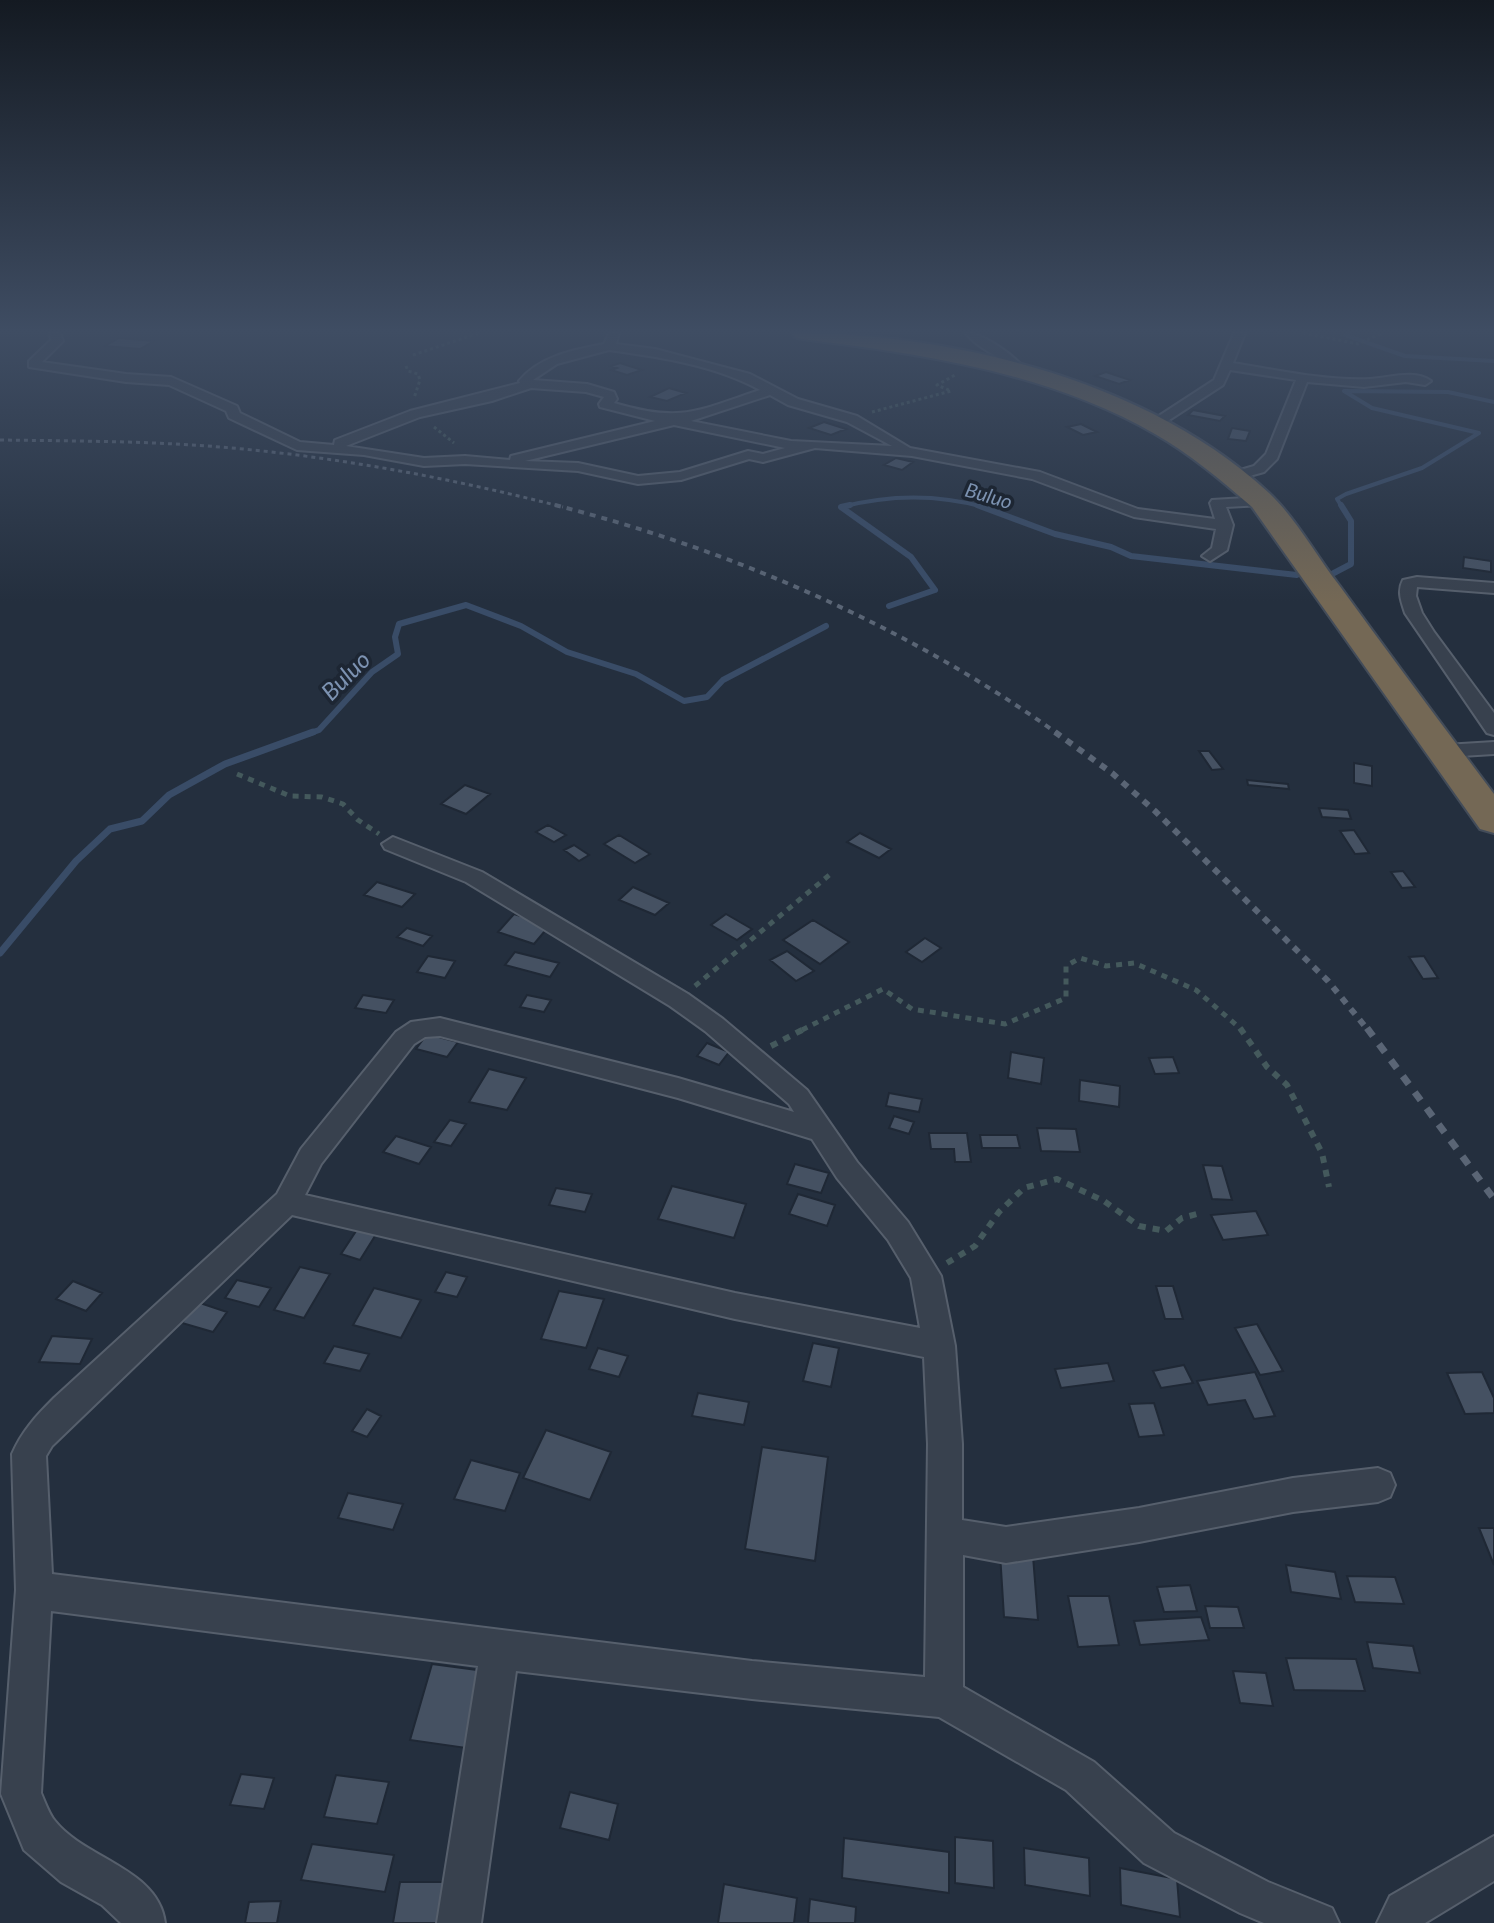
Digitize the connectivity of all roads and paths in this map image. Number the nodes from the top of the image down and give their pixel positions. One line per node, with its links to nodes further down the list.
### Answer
1 (251, 423): 9 (street)
2 (389, 423): 9 (street)
3 (659, 423): 11 (street)
4 (682, 423): 8 (street)
5 (859, 423): 10 (street)
6 (1155, 423): 13 (highway)
7 (1285, 423): 13 (street)
8 (815, 444): 10 (street); 11 (street)
9 (318, 448): 11 (street)
10 (912, 452): 15 (street)
11 (496, 464): 12 (street)
12 (460, 473)
13 (1235, 476): 14 (highway)
14 (1262, 501): 15 (street); 20 (highway)
15 (1225, 525): 16 (street)
16 (1210, 556)
17 (1494, 588): 18 (street)
18 (1494, 729)
19 (1494, 748): 20 (street)
20 (1445, 751): 22 (highway)
21 (237, 774): 23 (path)
22 (1494, 821)
23 (393, 844): 25 (street)
24 (833, 872): 25 (path)
25 (679, 1000): 26 (street)
26 (752, 1056): 27 (street); 28 (path)
27 (819, 1131): 29 (street); 31 (street)
28 (1329, 1187)
29 (287, 1202): 32 (street); 35 (street)
30 (1197, 1214): 31 (path)
31 (926, 1276): 32 (street)
32 (939, 1346): 34 (street)
33 (1378, 1485): 34 (street)
34 (943, 1534): 37 (street)
35 (34, 1590): 36 (street); 39 (street)
36 (500, 1650): 37 (street); 40 (street)
37 (944, 1698): 41 (street)
38 (1494, 1857): 42 (street)
39 (143, 1923)
40 (459, 1923)
41 (1317, 1923)
42 (1399, 1923)

